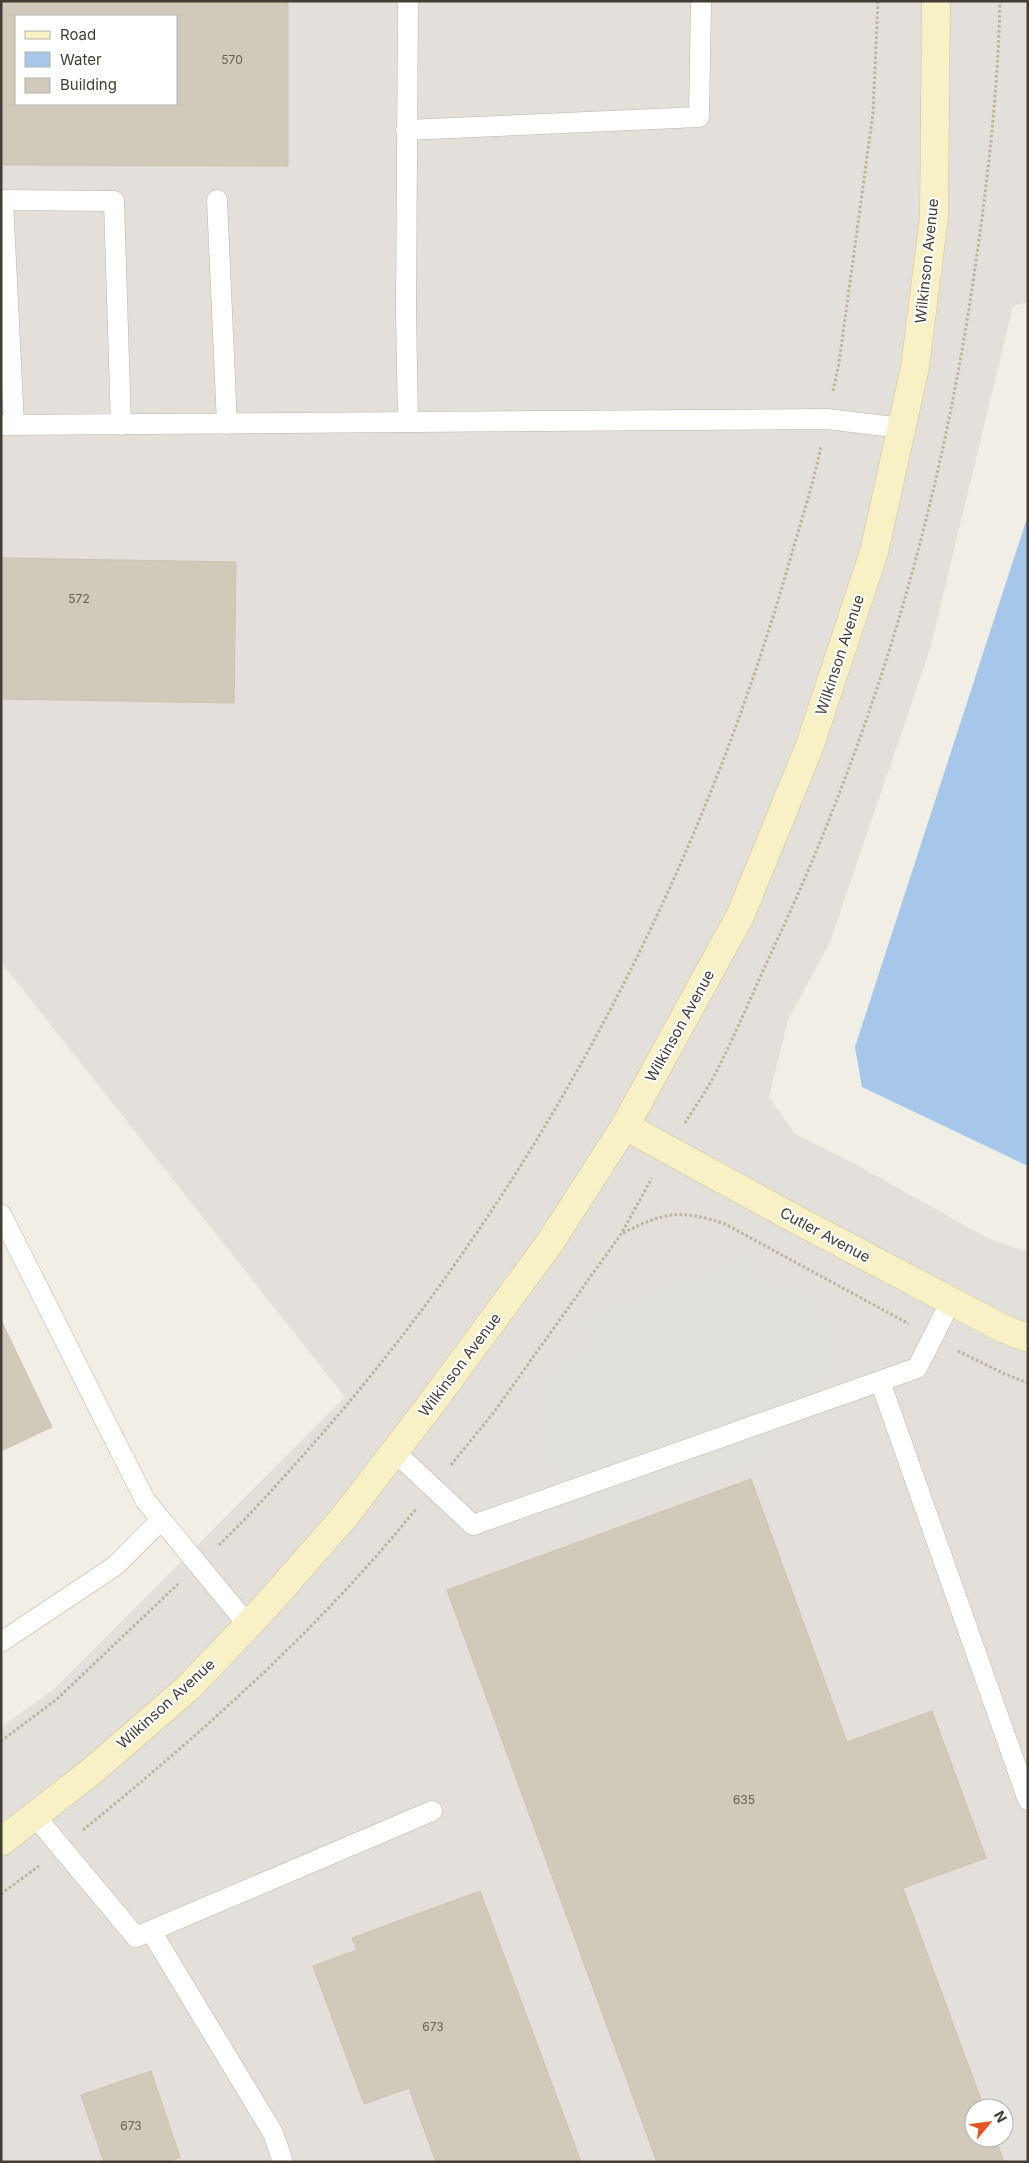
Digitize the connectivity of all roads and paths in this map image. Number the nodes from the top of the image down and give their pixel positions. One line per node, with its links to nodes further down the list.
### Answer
1 (408, 1): 5 (lane)
2 (700, 1): 5 (lane)
3 (878, 1): 7 (path)
4 (936, 1): 12 (street, Wilkinson Avenue)
5 (406, 130): 8 (lane)
6 (216, 200): 9 (lane)
7 (827, 419): 8 (lane); 12 (lane); 23 (path)
8 (408, 422): 9 (lane)
9 (227, 424): 11 (lane)
10 (8, 425): 11 (lane); 11 (lane)
11 (121, 425)
12 (902, 428): 13 (street, Wilkinson Avenue)
13 (625, 1126): 16 (street, Cutler Avenue); 21 (street, Wilkinson Avenue)
14 (1, 1214): 22 (lane)
15 (622, 1234): 17 (path)
16 (951, 1301): 17 (lane); 18 (street, Cutler Avenue)
17 (933, 1337): 19 (lane); 20 (path)
18 (1028, 1338)
19 (880, 1381): 21 (lane); 27 (lane)
20 (1028, 1383)
21 (395, 1452): 24 (street, Wilkinson Avenue)
22 (161, 1520): 23 (lane); 25 (lane)
23 (198, 1565): 24 (lane); 26 (path)
24 (248, 1625): 29 (street, Wilkinson Avenue)
25 (1, 1642)
26 (1, 1741)
27 (1028, 1800)
28 (432, 1811): 31 (lane)
29 (35, 1816): 30 (street, Wilkinson Avenue); 31 (lane)
30 (1, 1842)
31 (151, 1931): 32 (lane)
32 (283, 2162)

